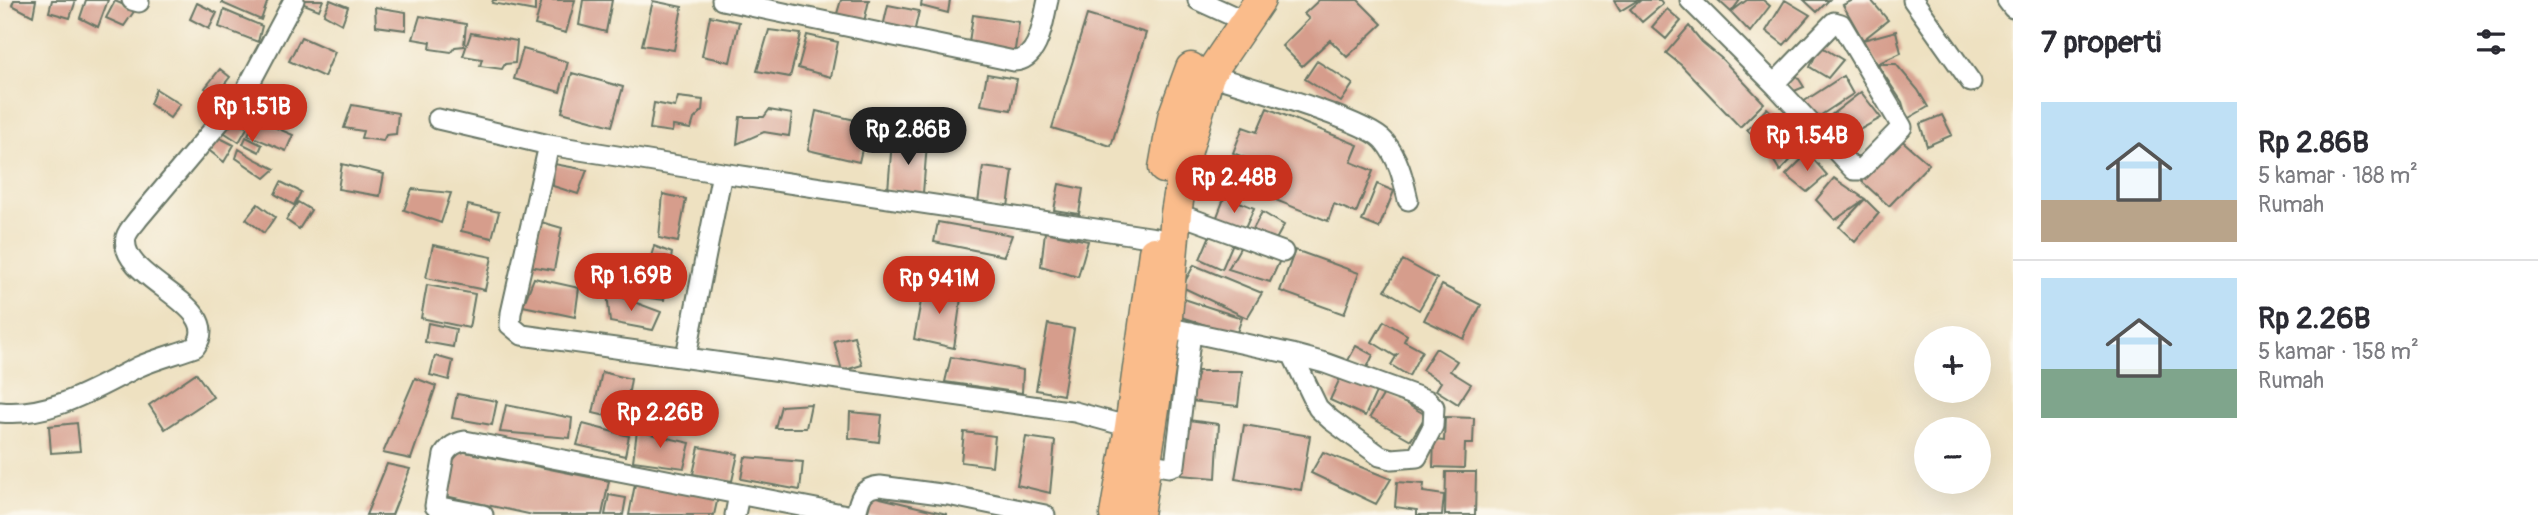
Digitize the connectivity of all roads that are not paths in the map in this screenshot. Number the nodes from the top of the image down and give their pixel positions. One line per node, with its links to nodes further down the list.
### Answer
1 (294, 0): 23 (street)
2 (722, 0): 3 (street)
3 (1048, 0)
4 (1199, 0): 8 (street)
5 (1690, 0): 12 (street)
6 (1913, 0): 11 (street)
7 (2007, 0): 9 (street)
8 (1242, 8): 10 (highway); 18 (highway)
9 (2013, 8)
10 (1209, 75): 16 (street); 17 (highway)
11 (1971, 82)
12 (1774, 85): 12 (street)
13 (438, 119): 14 (street)
14 (549, 145): 15 (street); 22 (street)
15 (722, 173): 18 (street); 22 (street)
16 (1408, 200)
17 (1176, 213): 19 (street); 20 (highway)
18 (1156, 238): 24 (highway)
19 (1283, 252)
20 (1178, 330): 21 (street); 32 (highway)
21 (1292, 354): 21 (street)
22 (686, 356): 24 (street)
23 (0, 412)
24 (1130, 426): 31 (highway)
25 (739, 495): 26 (street); 27 (street); 28 (street)
26 (484, 515)
27 (735, 515)
28 (847, 515)
29 (856, 515): 30 (street)
30 (1045, 515)
31 (1115, 515)
32 (1138, 515)

